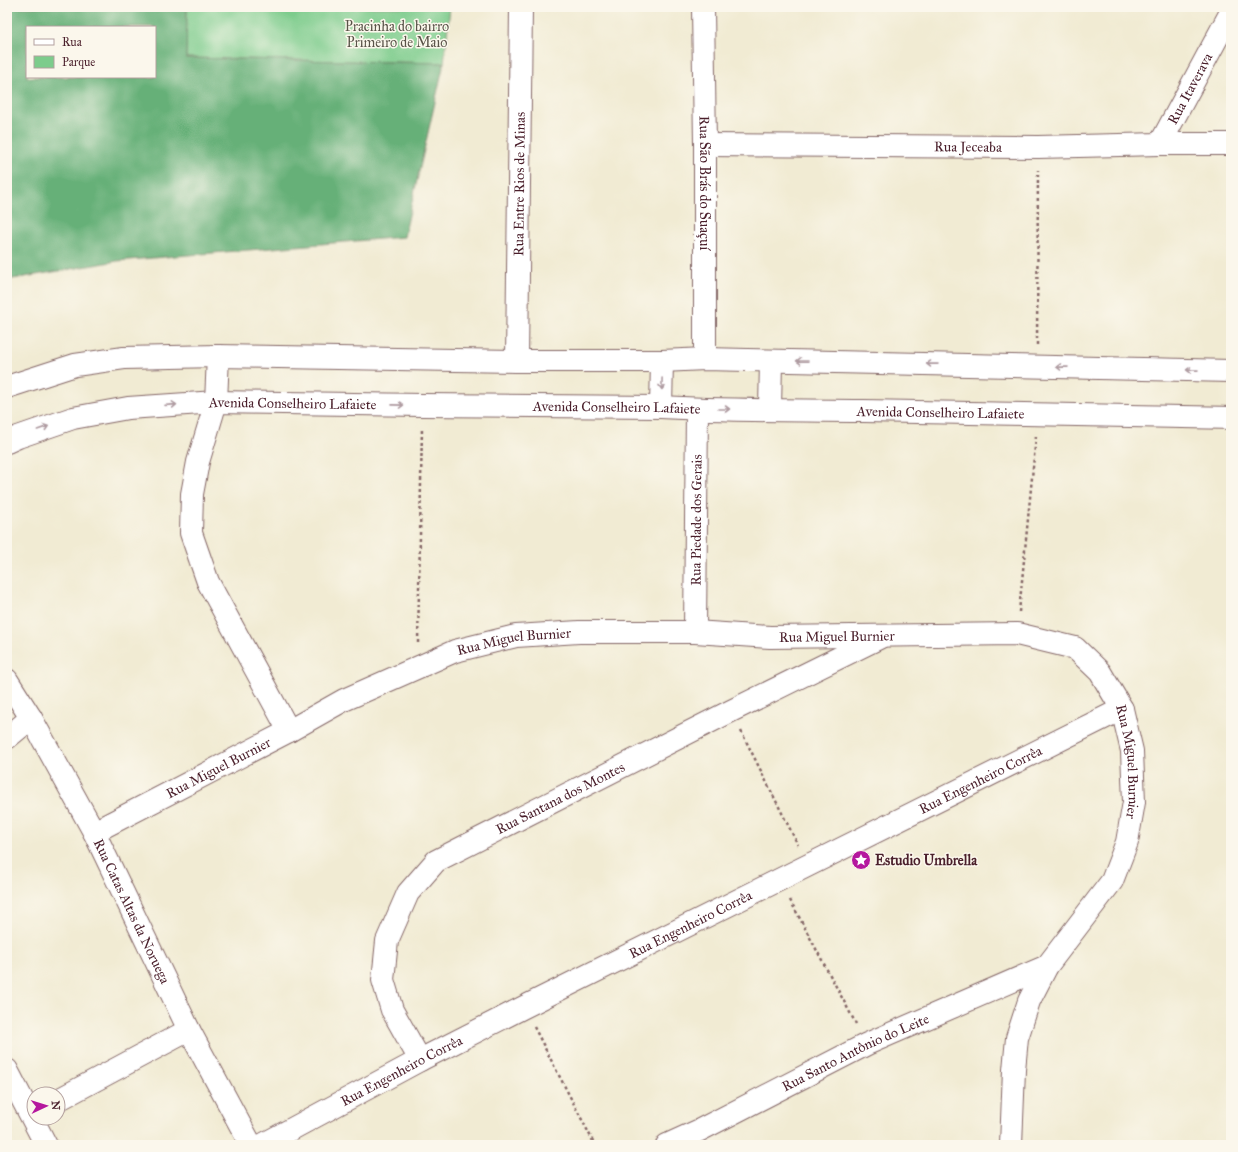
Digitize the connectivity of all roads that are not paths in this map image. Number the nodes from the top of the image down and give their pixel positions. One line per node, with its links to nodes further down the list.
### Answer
1 (521, 7): 10 (street, Rua Entre Rios de Minas)
2 (703, 7): 6 (street, Rua São Brás do Suaçuí)
3 (1231, 12): 4 (street, Rua Itaverava)
4 (1160, 144): 5 (street, Rua Jeceaba); 6 (street, Rua Jeceaba)
5 (1231, 144)
6 (704, 145): 8 (street, Rua São Brás do Suaçuí)
7 (218, 356): 10 (street); 13 (street); 14 (street)
8 (705, 359): 9 (street); 11 (street)
9 (771, 360): 12 (street, one-way to 9); 17 (street)
10 (517, 361): 11 (street)
11 (662, 361): 15 (street, one-way to 15)
12 (1231, 371)
13 (7, 387)
14 (216, 402): 15 (street, Avenida Conselheiro Lafaiete, one-way to 15); 19 (street, Avenida Conselheiro Lafaiete, one-way to 14); 25 (street)
15 (661, 407): 16 (street, Avenida Conselheiro Lafaiete)
16 (697, 409): 17 (street, Avenida Conselheiro Lafaiete, one-way to 17); 20 (street, Rua Piedade dos Gerais)
17 (770, 409): 18 (street, Avenida Conselheiro Lafaiete)
18 (1231, 418)
19 (7, 442)
20 (695, 632): 21 (street, Rua Miguel Burnier); 25 (street, Rua Miguel Burnier)
21 (884, 636): 23 (street, Rua Miguel Burnier); 30 (street, Rua Santana dos Montes)
22 (7, 680): 24 (street, Rua Catas Altas da Noruega)
23 (1122, 709): 28 (street, Rua Miguel Burnier); 30 (street, Rua Engenheiro Corrêa)
24 (31, 718): 26 (street); 27 (street, Rua Catas Altas da Noruega)
25 (289, 731): 27 (street, Rua Miguel Burnier)
26 (7, 738)
27 (94, 832): 29 (street, Rua Catas Altas da Noruega)
28 (1047, 966): 38 (street, Rua Santo Antônio do Leite); 39 (street, Rua Miguel Burnier)
29 (190, 1030): 32 (street); 36 (street, Rua Catas Altas da Noruega)
30 (420, 1060): 37 (street, Rua Engenheiro Corrêa)
31 (7, 1070): 33 (street)
32 (66, 1096)
33 (26, 1103)
34 (37, 1126): 35 (street)
35 (46, 1145)
36 (252, 1145)
37 (262, 1145)
38 (667, 1145)
39 (1011, 1145)

